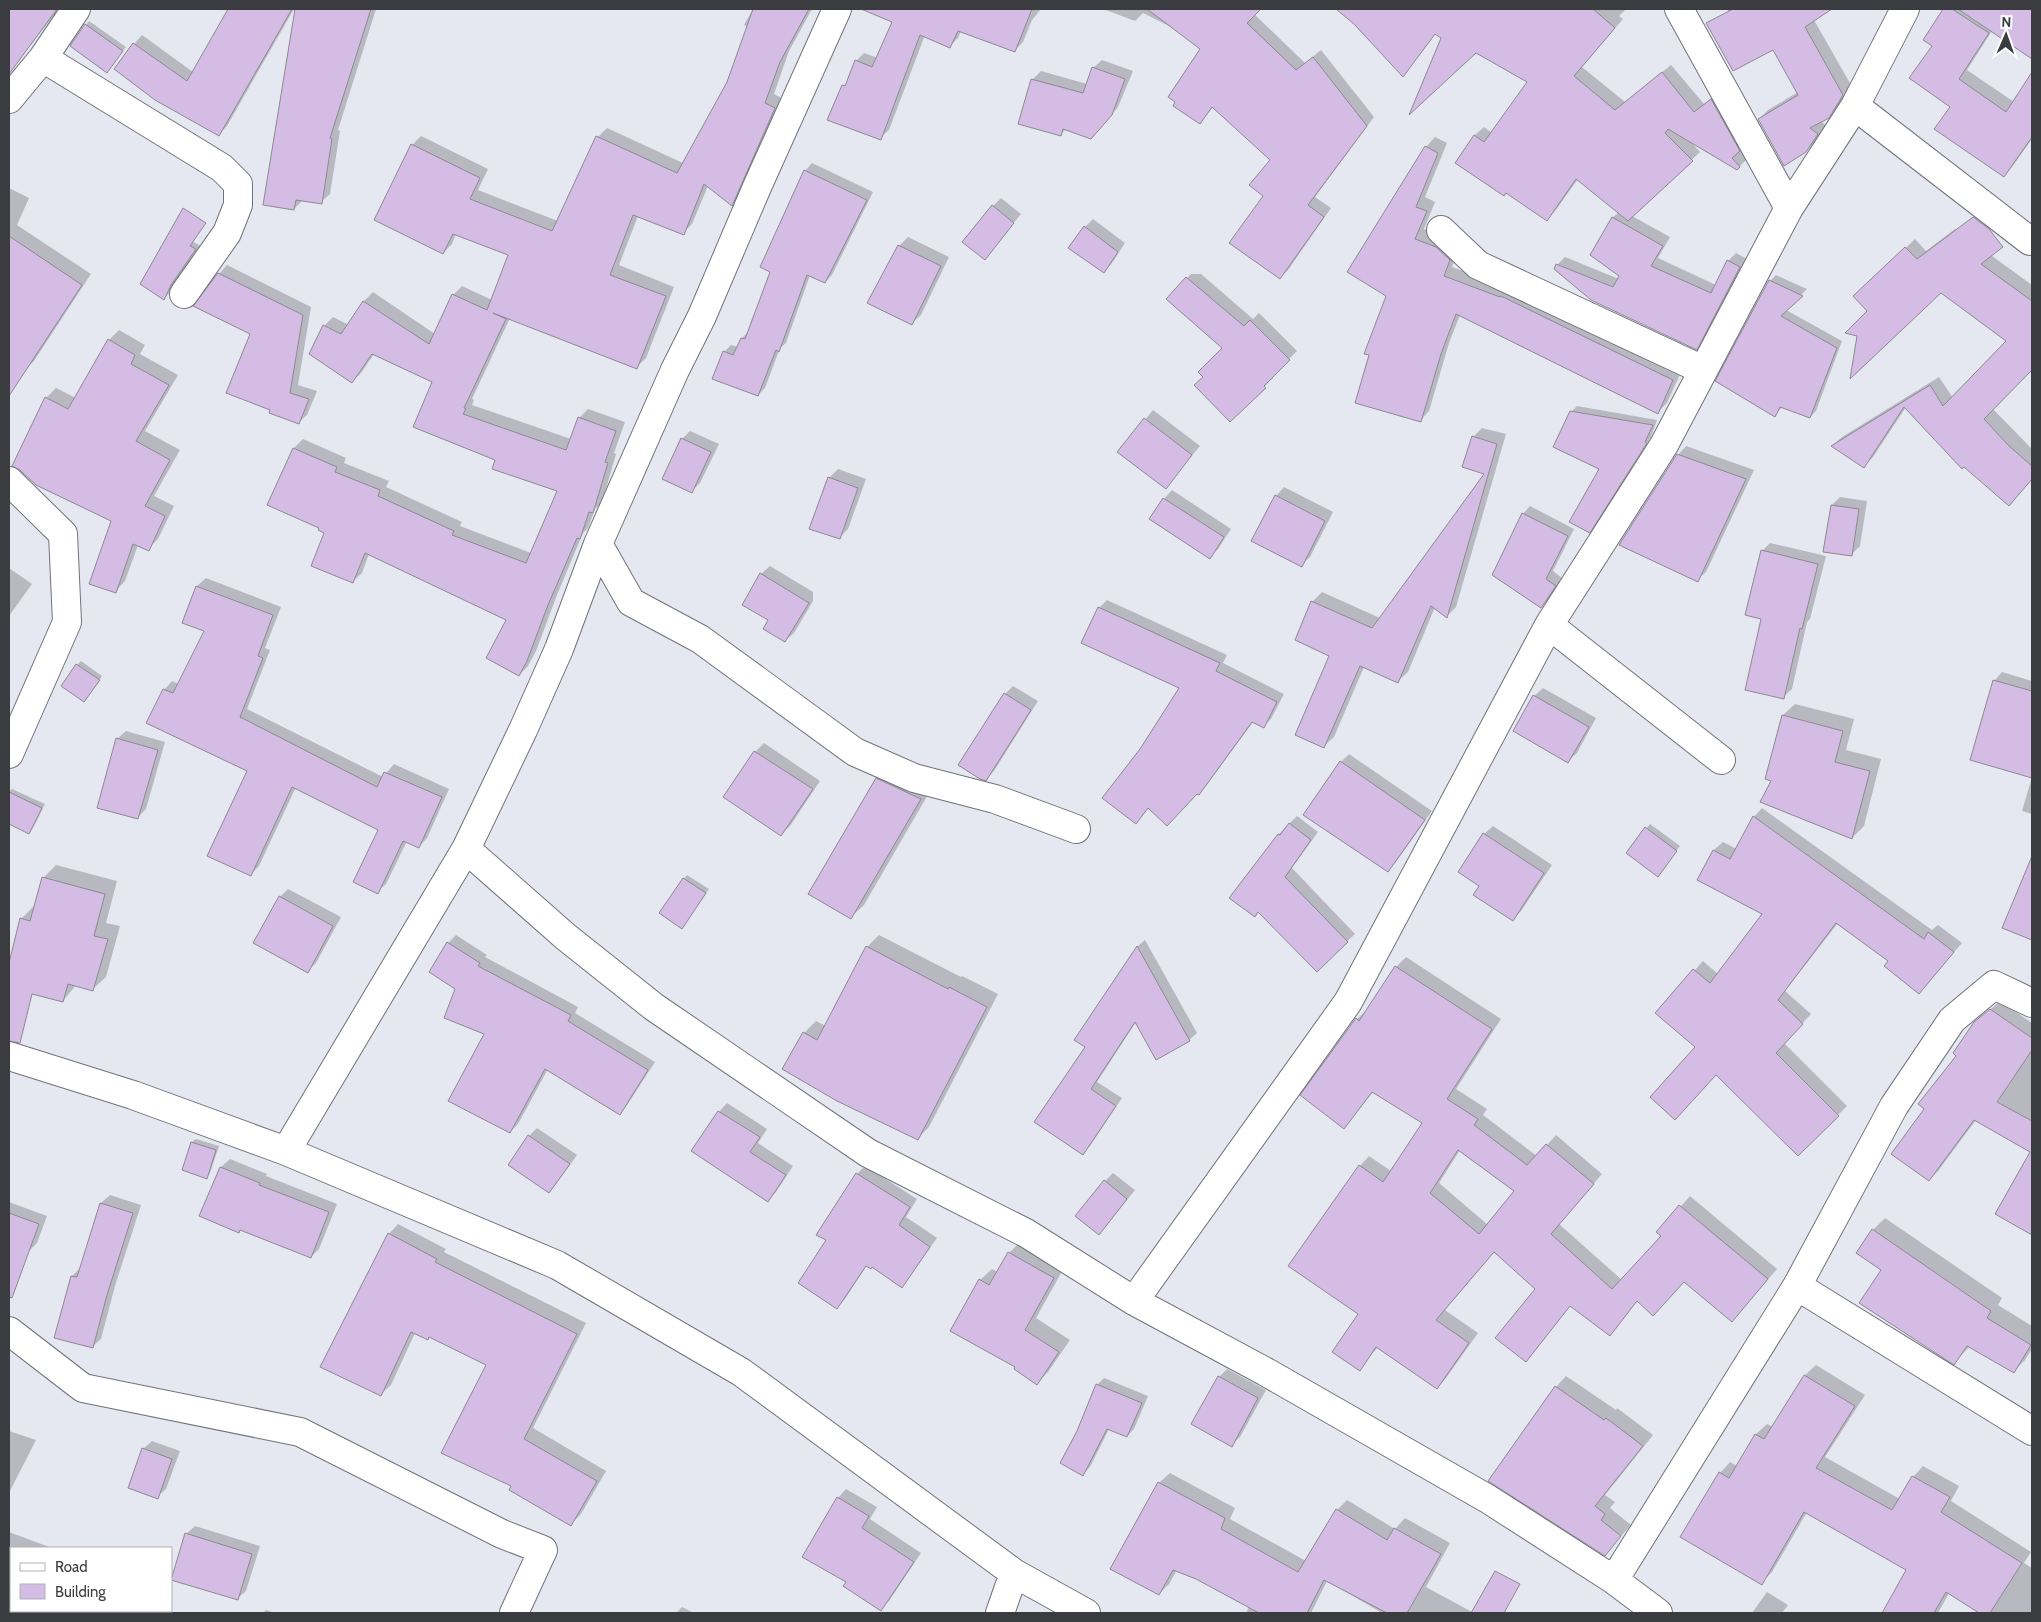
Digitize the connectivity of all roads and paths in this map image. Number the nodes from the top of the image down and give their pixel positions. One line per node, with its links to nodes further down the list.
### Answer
1 (76, 9): 5 (street)
2 (837, 9): 14 (street)
3 (1679, 9): 8 (street)
4 (1905, 9): 7 (street)
5 (43, 58): 6 (street); 11 (street)
6 (9, 99)
7 (1855, 106): 8 (street); 10 (street)
8 (1789, 208): 12 (street)
9 (1441, 230): 12 (street)
10 (2030, 241)
11 (184, 294)
12 (1703, 370): 15 (street)
13 (9, 481): 16 (street)
14 (598, 544): 18 (street); 19 (street)
15 (1549, 625): 17 (street); 24 (street)
16 (9, 754)
17 (1721, 760)
18 (1076, 829)
19 (466, 849): 22 (street); 24 (street)
20 (2031, 1000): 23 (street)
21 (9, 1056): 22 (street)
22 (286, 1151): 27 (street)
23 (1796, 1286): 26 (street); 28 (street)
24 (1134, 1301): 28 (street)
25 (9, 1331): 29 (street)
26 (2032, 1432)
27 (1014, 1572): 30 (street); 31 (street)
28 (1614, 1580): 32 (street)
29 (514, 1613)
30 (1000, 1613)
31 (1086, 1613)
32 (1658, 1613)

